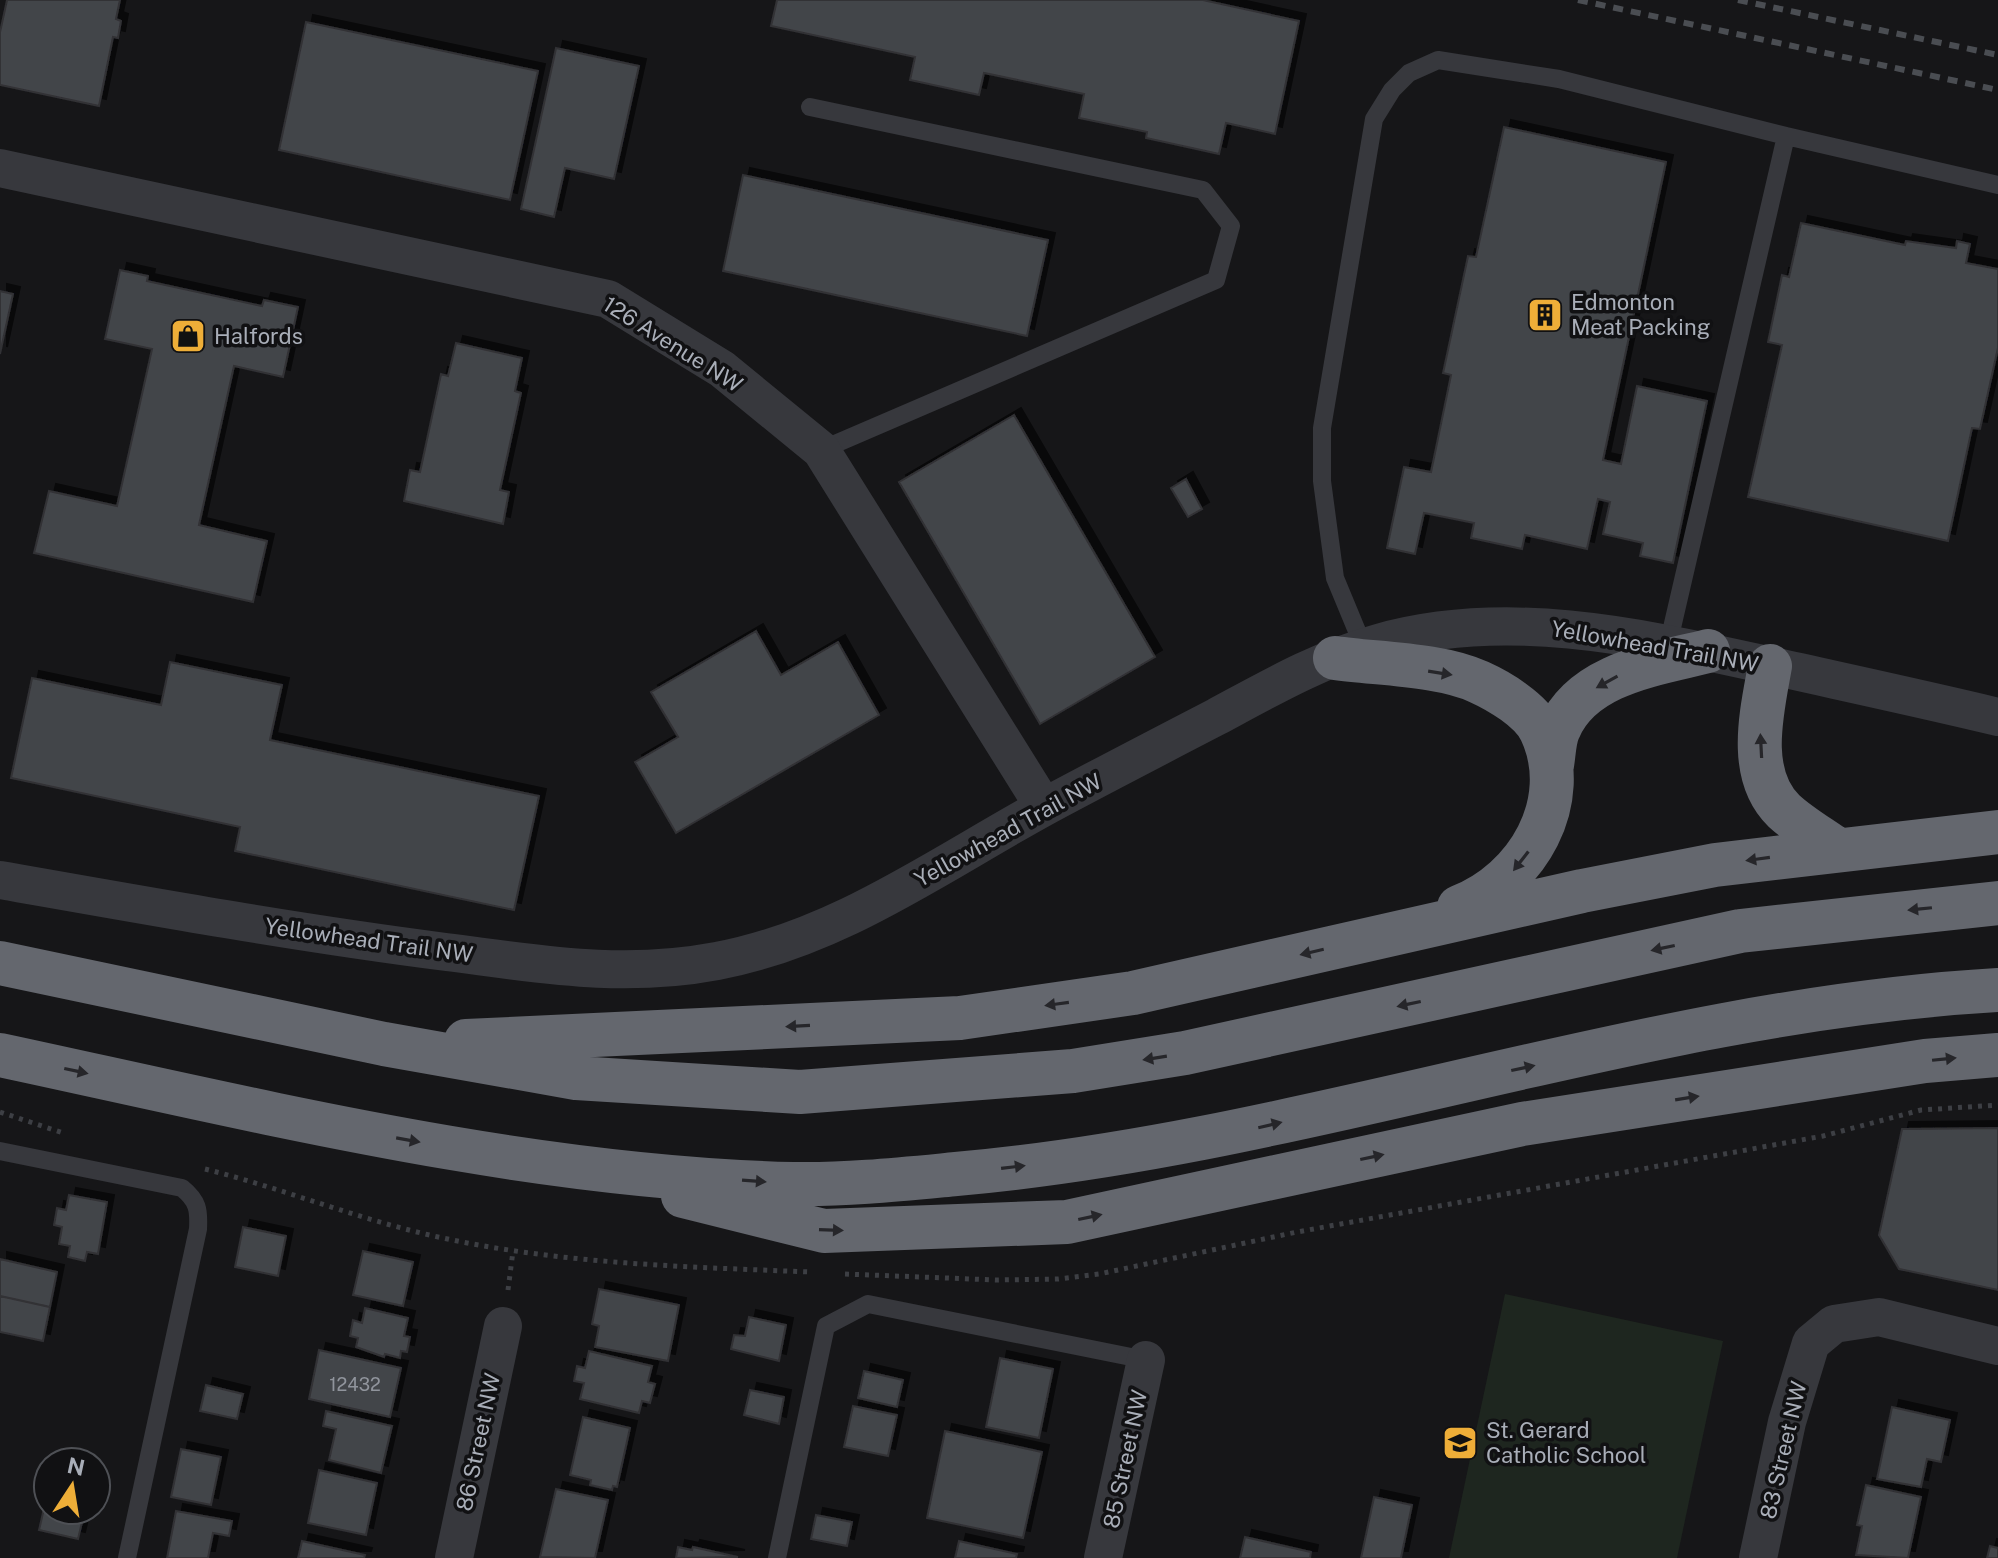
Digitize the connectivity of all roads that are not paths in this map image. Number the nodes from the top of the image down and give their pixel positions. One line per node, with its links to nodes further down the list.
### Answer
1 (810, 107): 5 (lane)
2 (1786, 136): 4 (lane); 6 (lane); 7 (lane)
3 (0, 168): 5 (street, 126 Avenue NW)
4 (1998, 185)
5 (821, 450): 11 (street, 126 Avenue NW)
6 (1688, 648): 7 (street, Yellowhead Trail NW); 8 (street, Yellowhead Trail NW); 10 (highway, one-way to 10)
7 (1349, 653): 10 (highway, one-way to 10); 11 (street, Yellowhead Trail NW)
8 (1770, 666): 9 (street, Yellowhead Trail NW); 13 (highway, one-way to 8)
9 (1998, 717)
10 (1552, 765): 16 (highway, one-way to 16)
11 (1044, 807): 14 (street, Yellowhead Trail NW)
12 (1998, 832): 13 (highway)
13 (1835, 848): 16 (highway, one-way to 16)
14 (0, 880)
15 (1998, 903): 19 (highway, one-way to 19)
16 (1378, 937): 19 (highway, one-way to 19)
17 (0, 963): 19 (highway)
18 (1998, 990): 23 (highway, one-way to 18)
19 (384, 1044)
20 (0, 1055): 23 (highway, one-way to 23)
21 (1998, 1055): 23 (highway, one-way to 21)
22 (0, 1151): 27 (lane)
23 (565, 1167)
24 (503, 1326): 28 (street, 86 Street NW)
25 (1998, 1346): 31 (street, 83 Street NW)
26 (1146, 1360): 29 (lane); 30 (street, 85 Street NW)
27 (127, 1558)
28 (454, 1558)
29 (777, 1558)
30 (1103, 1558)
31 (1758, 1558)

